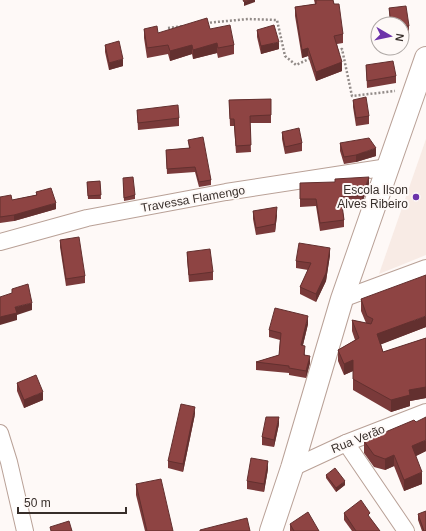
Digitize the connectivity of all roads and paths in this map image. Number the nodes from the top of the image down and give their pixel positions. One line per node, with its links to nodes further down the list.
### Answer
1 (206, 23): 5 (path)
2 (190, 25): 3 (path)
3 (168, 28)
4 (335, 51): 7 (path)
5 (314, 57)
6 (426, 58): 7 (street)
7 (416, 88): 8 (street)
8 (388, 167): 9 (street, Travessa Flamengo); 11 (street)
9 (0, 242)
10 (426, 268): 11 (street)
11 (342, 299): 15 (street)
12 (426, 412): 14 (street, Rua Verão)
13 (0, 433): 16 (street)
14 (346, 443): 15 (street, Rua Verão); 18 (street)
15 (292, 468): 17 (street)
16 (24, 531)
17 (271, 531)
18 (406, 531)

